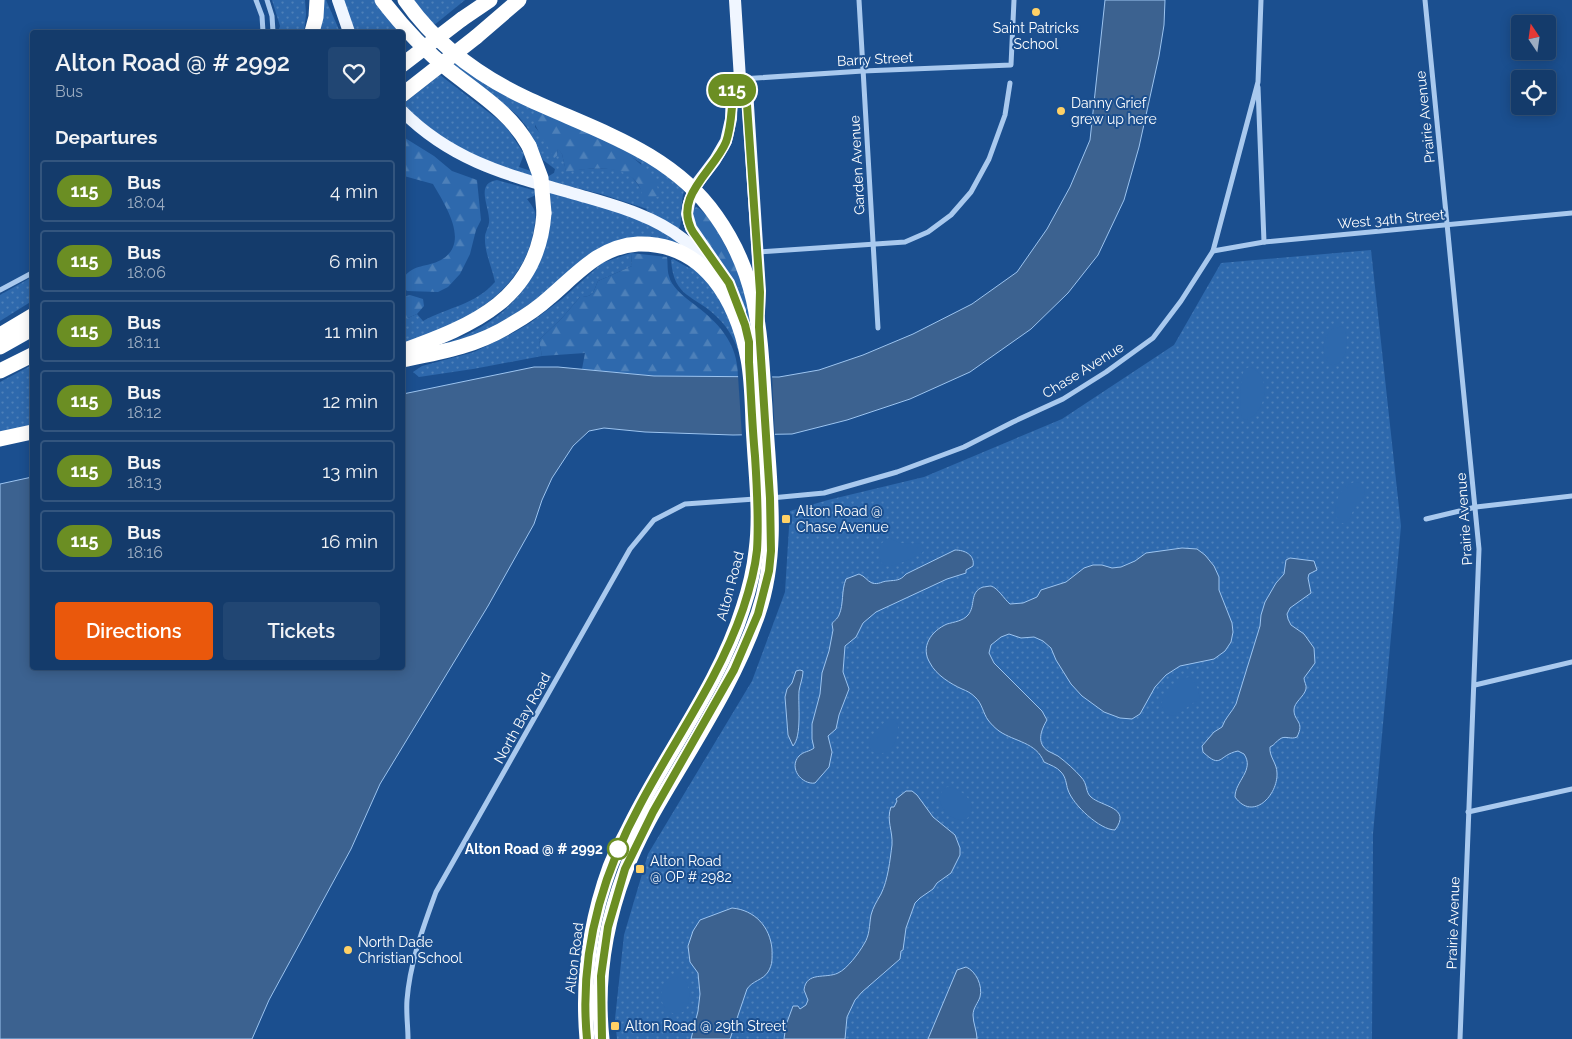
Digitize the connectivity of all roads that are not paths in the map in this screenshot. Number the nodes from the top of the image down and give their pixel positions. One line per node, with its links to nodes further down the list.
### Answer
1 (256, 0): 19 (street)
2 (267, 0): 20 (street)
3 (309, 0): 21 (highway)
4 (317, 0): 22 (highway)
5 (338, 0): 23 (main road)
6 (382, 0): 47 (highway, bridge)
7 (400, 0): 17 (main road)
8 (405, 0): 17 (highway)
9 (482, 0): 18 (highway)
10 (490, 0): 18 (highway)
11 (519, 0): 29 (highway, bridge)
12 (735, 0): 26 (main road, Alton Road)
13 (859, 0): 25 (street, Garden Avenue)
14 (1014, 0): 25 (street, Barry Street)
15 (1261, 0): 27 (street, Chase Avenue)
16 (1425, 0): 33 (street, Prairie Avenue)
17 (416, 16): 31 (highway)
18 (464, 17): 24 (highway, bridge)
19 (264, 30)
20 (273, 30)
21 (311, 30)
22 (312, 30)
23 (349, 30)
24 (405, 63)
25 (863, 71): 26 (street, Barry Street); 35 (street, Garden Avenue)
26 (740, 79): 31 (main road, Alton Road); 37 (main road, Alton Road)
27 (1258, 82): 34 (street, Chase Avenue); 36 (street, Chase Avenue)
28 (1010, 84): 35 (street)
29 (405, 93)
30 (405, 114): 40 (main road)
31 (694, 189): 40 (main road, Alton Road); 42 (highway)
32 (1572, 213): 33 (street, West 34th Street)
33 (1447, 225): 34 (street, West 34th Street); 56 (street, Prairie Avenue)
34 (1264, 242): 36 (street, West 34th Street)
35 (873, 245): 37 (street); 43 (street, Garden Avenue)
36 (1213, 251): 55 (street, Chase Avenue)
37 (757, 252): 42 (main road, Alton Road)
38 (30, 274): 39 (street)
39 (0, 290)
40 (738, 306): 50 (main road, Alton Road)
41 (30, 317): 45 (highway)
42 (759, 327): 50 (highway, Alton Road)
43 (878, 328)
44 (30, 330): 46 (highway)
45 (0, 335)
46 (0, 347)
47 (405, 350)
48 (30, 356): 51 (highway)
49 (405, 359): 50 (highway)
50 (755, 361): 55 (highway, Alton Road)
51 (0, 372)
52 (30, 432): 53 (highway)
53 (0, 439)
54 (1572, 496): 56 (street)
55 (764, 499): 62 (street, North Bay Road); 63 (highway, Alton Road); 64 (highway, Alton Road)
56 (1476, 507): 57 (street); 59 (street, Prairie Avenue)
57 (1426, 519)
58 (1572, 662): 59 (street)
59 (1475, 685): 61 (street, Prairie Avenue)
60 (1572, 789): 61 (street)
61 (1468, 812): 65 (street, Prairie Avenue)
62 (408, 1039)
63 (586, 1039)
64 (602, 1039)
65 (1460, 1039)

